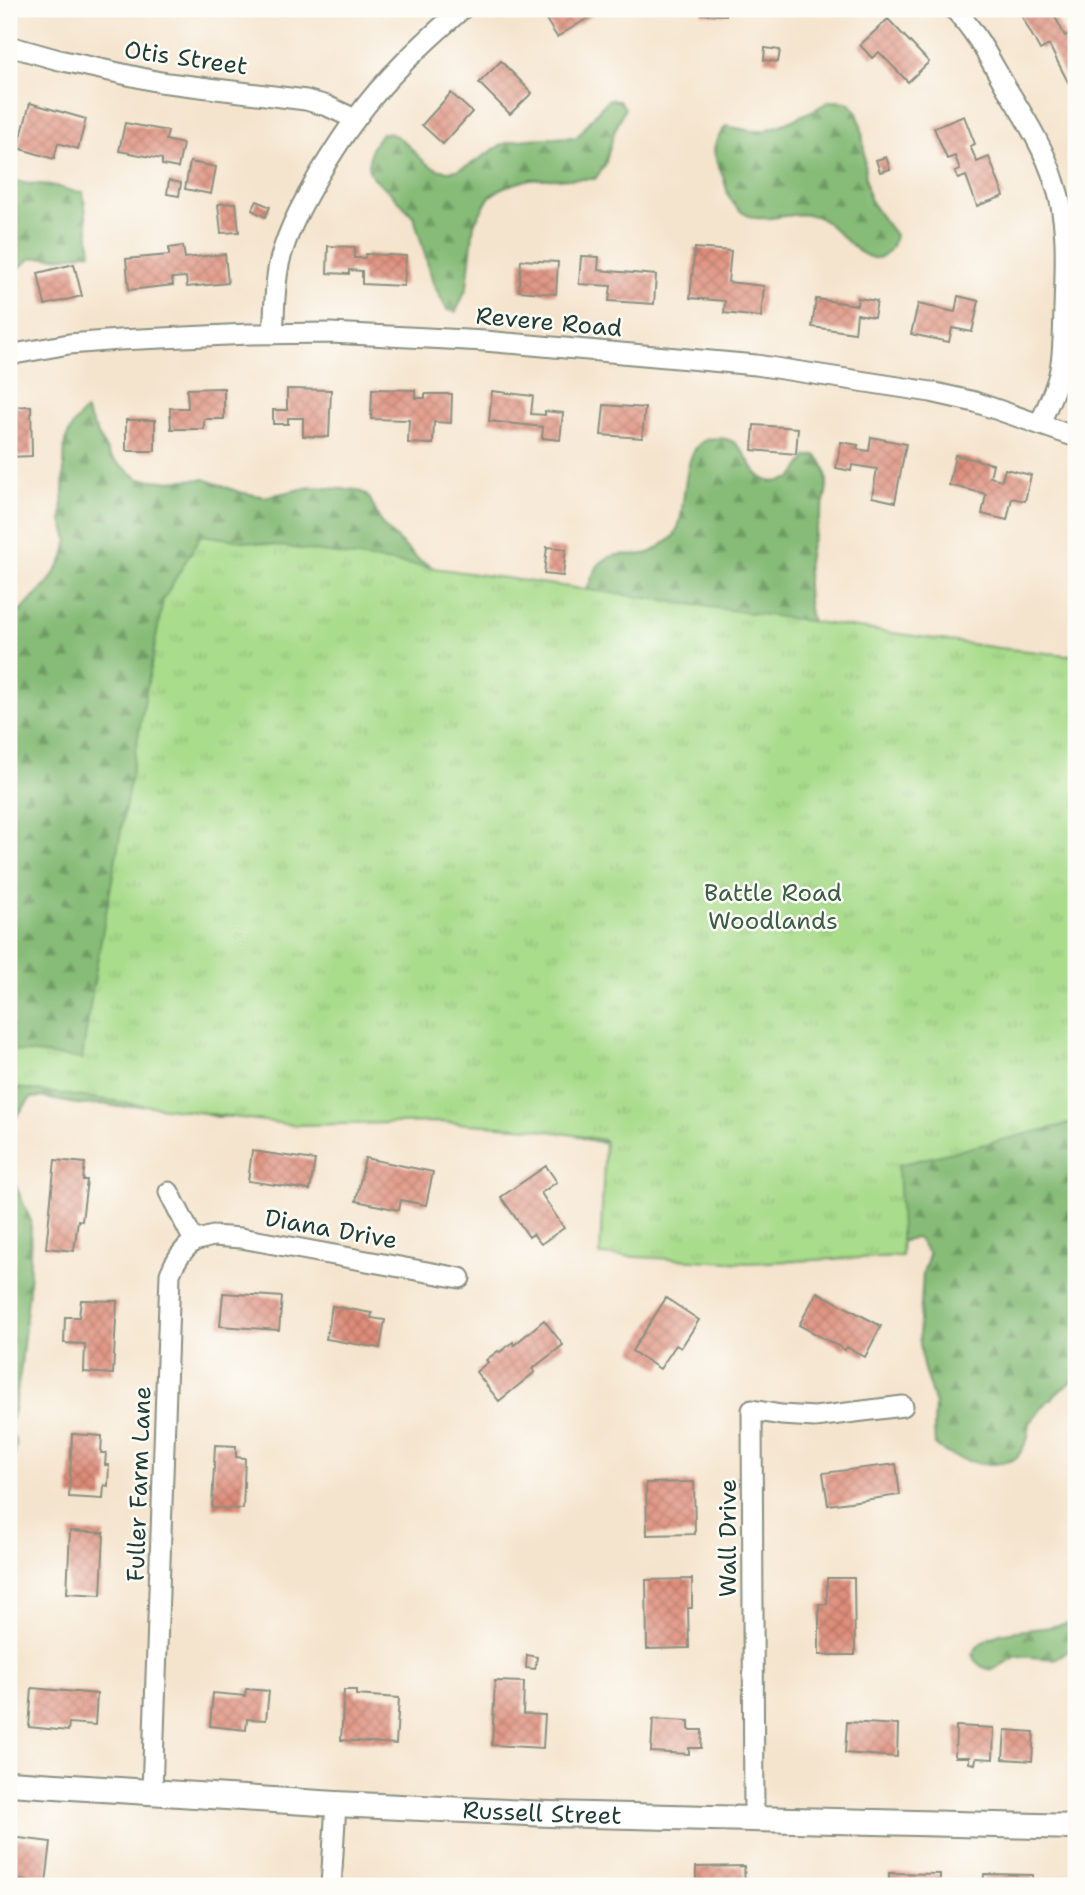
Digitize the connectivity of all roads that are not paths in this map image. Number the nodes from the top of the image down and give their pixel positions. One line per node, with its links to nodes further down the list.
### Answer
1 (462, 9): 4 (street)
2 (954, 9): 7 (street)
3 (9, 46): 4 (street, Otis Street)
4 (355, 119): 5 (street)
5 (273, 334): 6 (street, Revere Road); 7 (street, Revere Road)
6 (9, 355)
7 (1041, 424): 8 (street, Revere Road)
8 (1076, 437)
9 (169, 1192): 10 (street)
10 (194, 1241): 11 (street, Diana Drive); 14 (street, Fuller Farm Lane)
11 (460, 1278)
12 (903, 1406): 16 (street, Wall Drive)
13 (9, 1783): 14 (street, Russell Street)
14 (152, 1792): 15 (street, Russell Street)
15 (336, 1804): 16 (street, Russell Street); 18 (street)
16 (754, 1818): 17 (street, Russell Street)
17 (1076, 1827)
18 (331, 1886)

